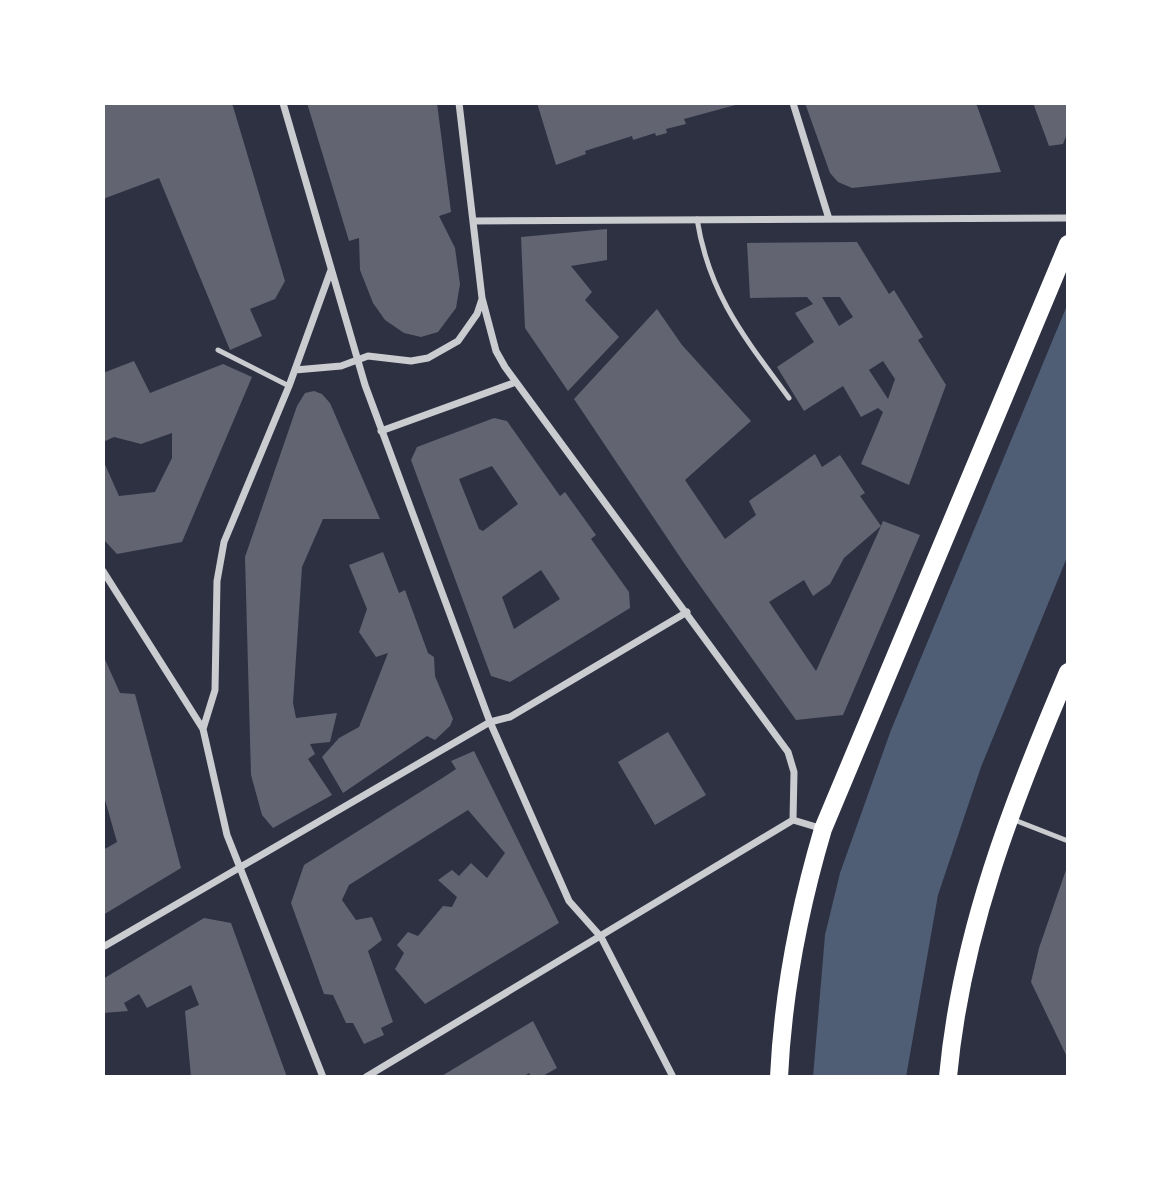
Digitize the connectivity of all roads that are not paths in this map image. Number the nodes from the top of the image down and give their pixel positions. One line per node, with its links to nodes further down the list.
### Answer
1 (283, 103): 9 (street)
2 (459, 103): 7 (street)
3 (793, 103): 6 (street)
4 (1068, 218): 6 (street)
5 (697, 219): 6 (street); 7 (street); 16 (lane)
6 (829, 219)
7 (474, 220): 10 (street)
8 (1068, 244): 25 (main road)
9 (331, 270): 12 (street); 13 (street)
10 (482, 298): 12 (street); 14 (street)
11 (218, 350): 15 (lane)
12 (358, 359): 13 (street); 17 (street)
13 (295, 370): 15 (street)
14 (516, 382): 17 (street); 19 (street)
15 (289, 386): 22 (street)
16 (789, 398)
17 (381, 431): 21 (street)
18 (103, 571): 22 (street)
19 (687, 612): 21 (street); 24 (street)
20 (1068, 672): 23 (main road)
21 (490, 722): 27 (street); 28 (street)
22 (203, 729): 27 (street)
23 (1008, 817): 26 (lane); 34 (main road)
24 (793, 820): 25 (street); 28 (street)
25 (823, 829): 33 (main road)
26 (1068, 841)
27 (239, 866): 29 (street); 30 (street)
28 (601, 937): 31 (street); 32 (street)
29 (103, 947)
30 (323, 1077)
31 (366, 1077)
32 (673, 1077)
33 (779, 1077)
34 (948, 1077)

